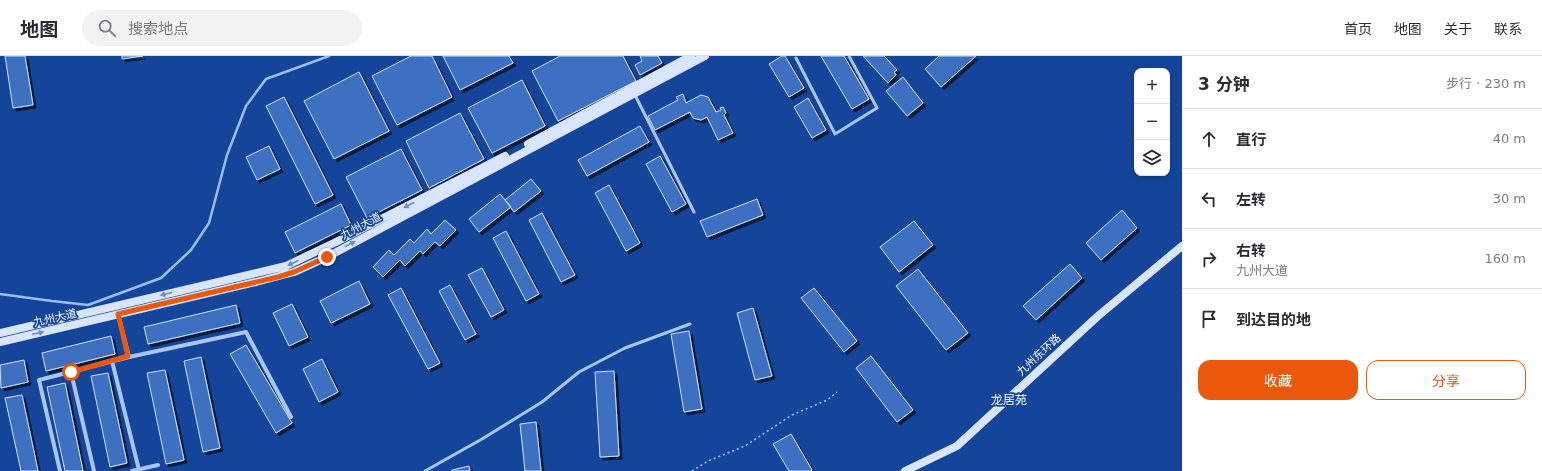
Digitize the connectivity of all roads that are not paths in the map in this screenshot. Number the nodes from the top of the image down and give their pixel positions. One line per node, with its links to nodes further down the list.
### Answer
1 (691, 56): 10 (main road, one-way to 10)
2 (705, 56): 5 (main road, 九州大道)
3 (849, 56): 4 (lane)
4 (796, 58)
5 (634, 94): 6 (lane); 8 (main road, 九州大道, one-way to 5)
6 (694, 212)
7 (1182, 246): 22 (main road, 九州东环路)
8 (118, 314): 11 (main road, 九州大道, one-way to 8); 12 (street)
9 (690, 324): 21 (lane)
10 (0, 333)
11 (0, 342)
12 (128, 356): 13 (street); 15 (street)
13 (112, 361): 14 (street); 17 (street)
14 (71, 372): 18 (street); 19 (street)
15 (291, 417)
16 (158, 465): 17 (street)
17 (139, 470): 20 (street)
18 (60, 471)
19 (94, 471)
20 (132, 471)
21 (425, 471)
22 (905, 471)

